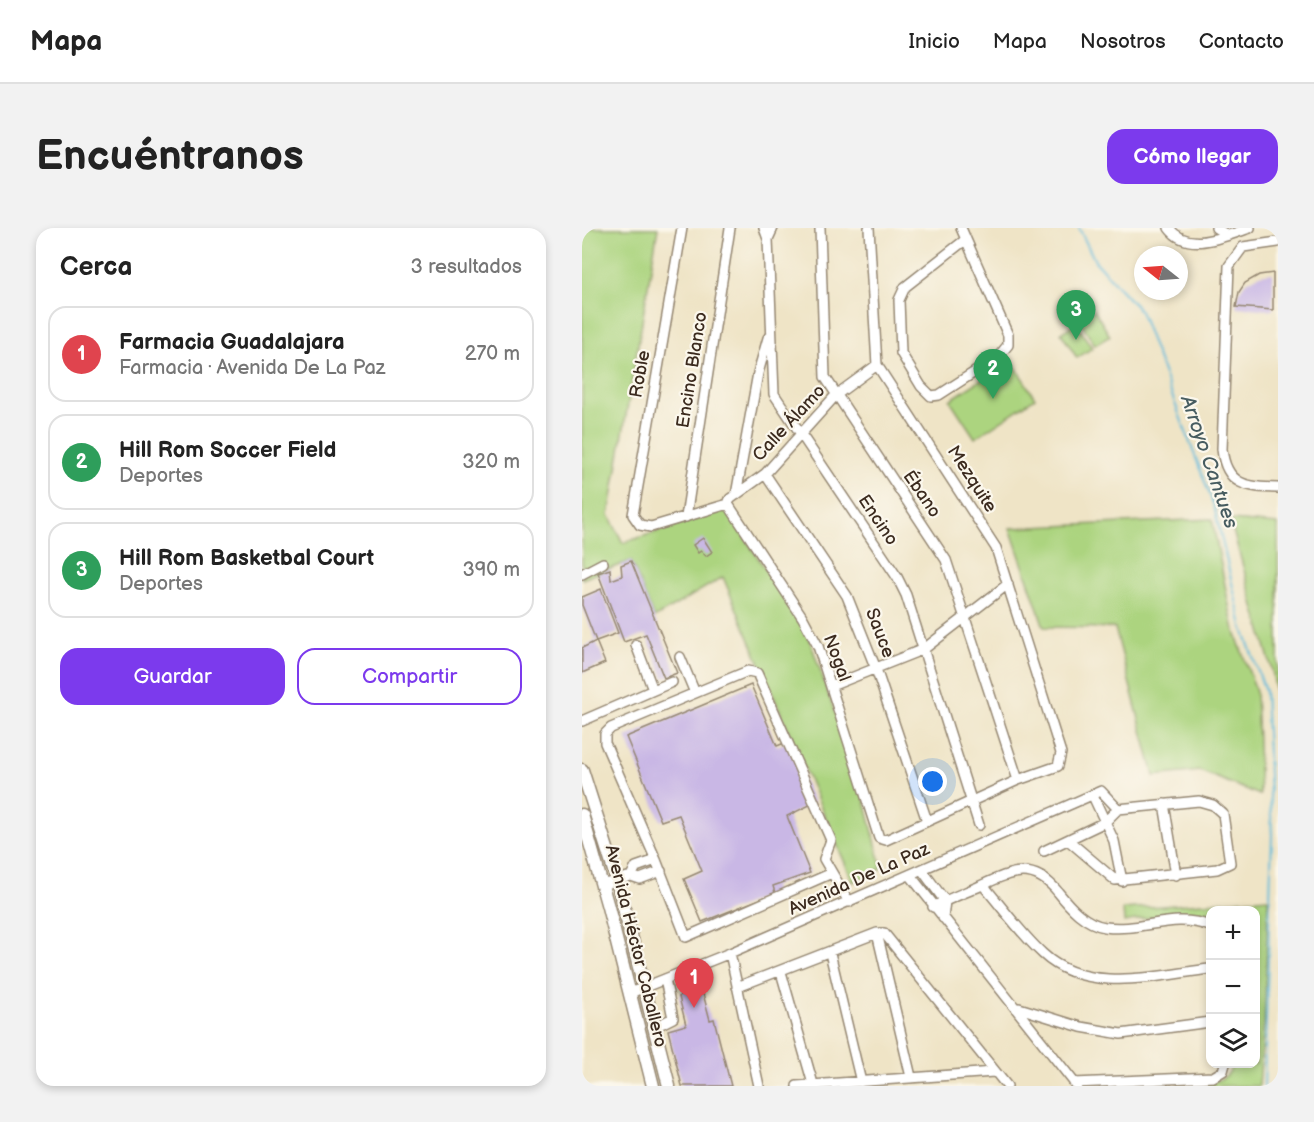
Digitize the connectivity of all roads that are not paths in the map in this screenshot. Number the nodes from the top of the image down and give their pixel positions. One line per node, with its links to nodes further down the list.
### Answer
1 (682, 228): 23 (street, Roble)
2 (730, 228): 23 (street, Encino Blanco)
3 (764, 228): 12 (street, Encino)
4 (773, 228): 12 (street, Encino)
5 (820, 228): 17 (street, Ébano)
6 (869, 228): 16 (street)
7 (961, 228): 13 (street)
8 (1169, 228): 11 (street)
9 (1216, 228): 11 (street)
10 (1250, 228): 11 (street)
11 (1227, 236)
12 (768, 239): 15 (street, Encino)
13 (965, 240): 13 (street)
14 (1278, 242): 20 (street)
15 (770, 329): 18 (street, Encino); 21 (street)
16 (877, 365): 17 (street, Calle Álamo); 26 (street, Mezquite)
17 (836, 395): 18 (street, Calle Álamo); 27 (street, Ébano)
18 (799, 434): 19 (street, Calle Álamo); 29 (street, Encino)
19 (765, 474): 21 (street, Calle Álamo); 31 (street, Sauce)
20 (1278, 488)
21 (736, 495): 22 (street, Calle Álamo)
22 (728, 504): 23 (street); 33 (street, Nogal)
23 (686, 517)
24 (603, 563): 25 (street)
25 (582, 574)
26 (1008, 584): 27 (street); 38 (street, Mezquite)
27 (967, 618): 29 (street); 38 (street, Ébano)
28 (636, 645): 34 (street)
29 (924, 649): 31 (street); 40 (street, Encino)
30 (681, 657): 35 (street)
31 (876, 669): 33 (street); 44 (street, Sauce)
32 (672, 682): 34 (street)
33 (831, 686): 44 (street, Nogal)
34 (653, 690): 36 (street)
35 (695, 693): 49 (street); 52 (street)
36 (582, 721)
37 (582, 770): 56 (main road, Avenida Héctor Caballero)
38 (1018, 780): 40 (street)
39 (1096, 794): 42 (street); 45 (street); 50 (street, Avenida De La Paz)
40 (972, 801): 44 (street); 46 (street, Encino)
41 (1164, 804): 42 (street); 54 (street); 54 (street)
42 (1118, 809): 45 (street)
43 (582, 815): 58 (main road, Avenida Héctor Caballero)
44 (927, 821)
45 (1105, 822): 47 (street); 57 (street)
46 (979, 825)
47 (1068, 840): 48 (street); 57 (street)
48 (1044, 851)
49 (656, 860): 51 (street); 55 (street)
50 (922, 870): 53 (street, Avenida De La Paz); 60 (street)
51 (661, 871): 52 (street); 55 (street)
52 (832, 873): 61 (street)
53 (910, 875): 61 (street, Avenida De La Paz); 62 (street)
54 (1176, 875): 57 (street)
55 (631, 876): 56 (street)
56 (617, 880): 58 (street); 71 (main road, Avenida Héctor Caballero)
57 (1122, 880)
58 (603, 885): 73 (main road, Avenida Héctor Caballero)
59 (983, 885): 60 (street); 64 (street); 68 (street)
60 (945, 901): 62 (street); 63 (street)
61 (849, 902): 66 (street, Avenida De La Paz)
62 (933, 907): 63 (street)
63 (943, 918): 74 (street)
64 (1206, 925)
65 (879, 933): 67 (street); 78 (street); 79 (street)
66 (730, 953): 70 (street, Avenida De La Paz); 72 (street)
67 (830, 953): 69 (street); 80 (street)
68 (1206, 969)
69 (781, 972): 72 (street); 81 (street)
70 (665, 979): 71 (street, Avenida De La Paz); 76 (street)
71 (645, 987): 73 (street, Avenida De La Paz); 76 (main road, Avenida Héctor Caballero)
72 (737, 987): 85 (street)
73 (630, 993): 83 (main road, Avenida Héctor Caballero)
74 (1018, 1008): 75 (street); 82 (street)
75 (1206, 1023)
76 (655, 1027): 84 (main road, Avenida Héctor Caballero)
77 (1223, 1068): 82 (street)
78 (994, 1072): 79 (street); 87 (street)
79 (911, 1077): 80 (street)
80 (861, 1082): 81 (street)
81 (813, 1084): 86 (street)
82 (1076, 1084)
83 (653, 1086)
84 (669, 1086)
85 (759, 1086)
86 (797, 1086)
87 (1007, 1086)

